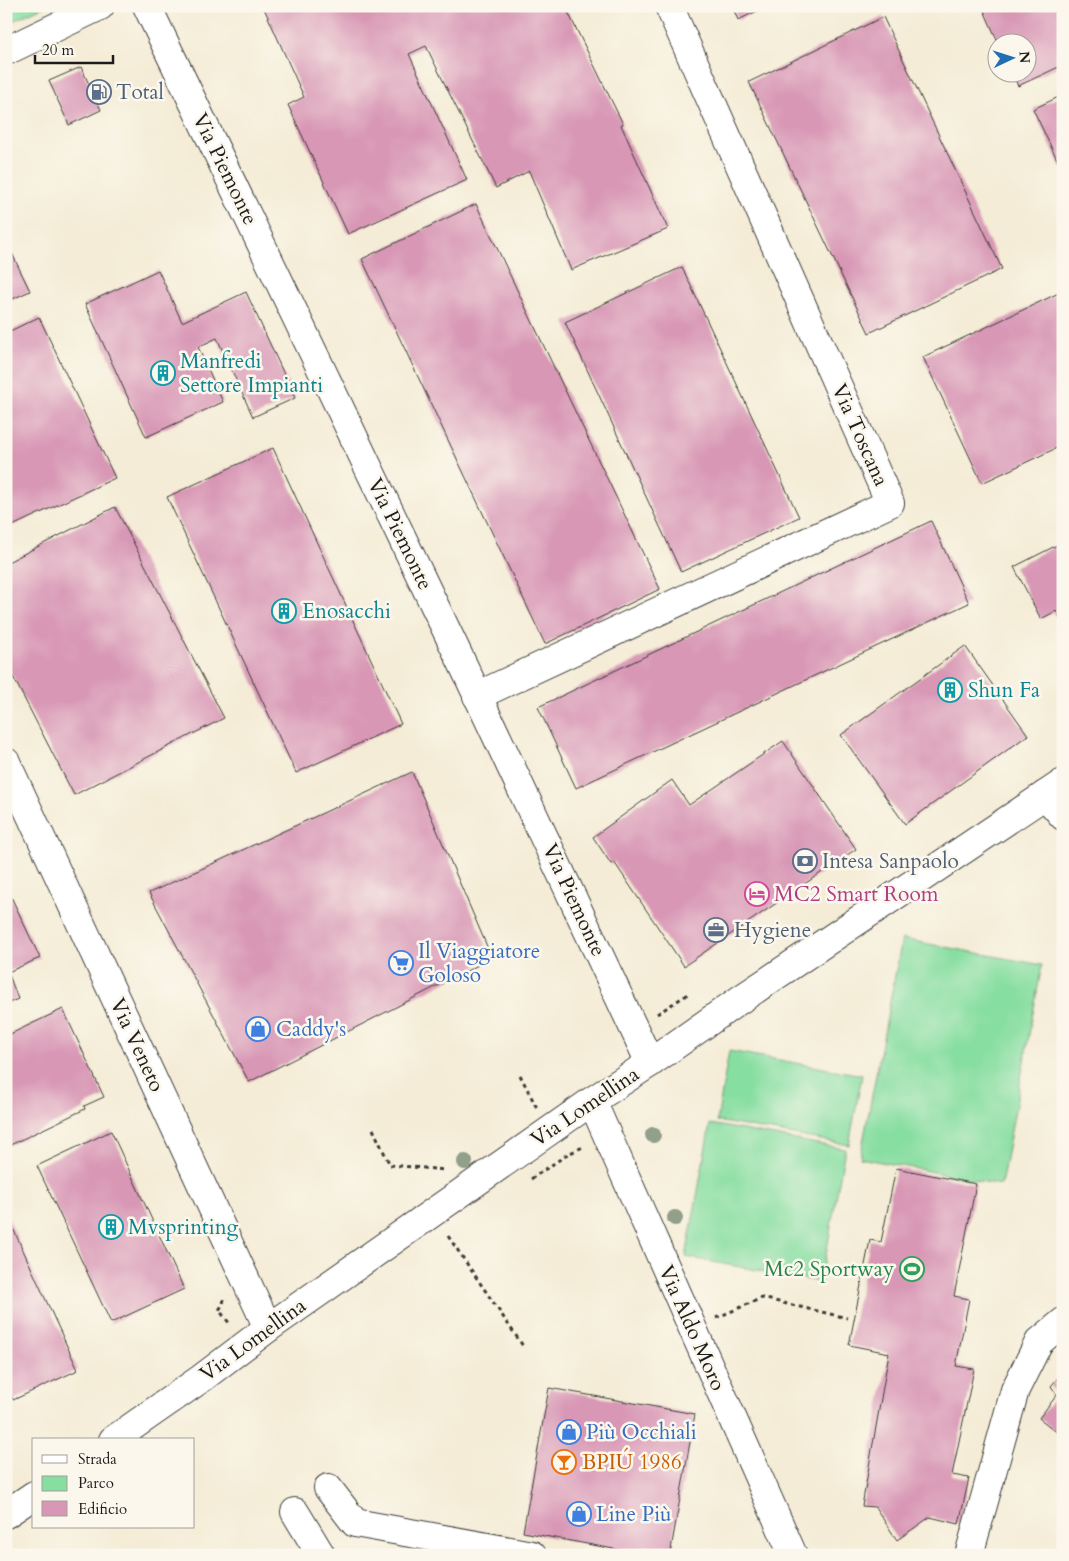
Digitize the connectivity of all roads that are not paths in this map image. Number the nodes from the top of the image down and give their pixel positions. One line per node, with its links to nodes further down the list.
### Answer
1 (100, 6): 4 (street)
2 (148, 6): 5 (street, Via Piemonte)
3 (669, 6): 5 (street, Via Toscana)
4 (6, 51)
5 (477, 696): 9 (street, Via Piemonte)
6 (6, 762): 12 (street, Via Veneto)
7 (1054, 789): 8 (street); 9 (street, Via Lomellina)
8 (1063, 816)
9 (650, 1063): 10 (street, Via Lomellina)
10 (592, 1100): 12 (street, Via Lomellina); 20 (street, Via Aldo Moro)
11 (1063, 1322): 21 (street)
12 (268, 1328): 13 (street, Via Lomellina)
13 (116, 1438)
14 (328, 1488): 19 (street)
15 (32, 1496): 17 (street)
16 (295, 1512): 18 (street)
17 (6, 1514)
18 (321, 1555)
19 (532, 1555)
20 (793, 1555)
21 (970, 1555)

